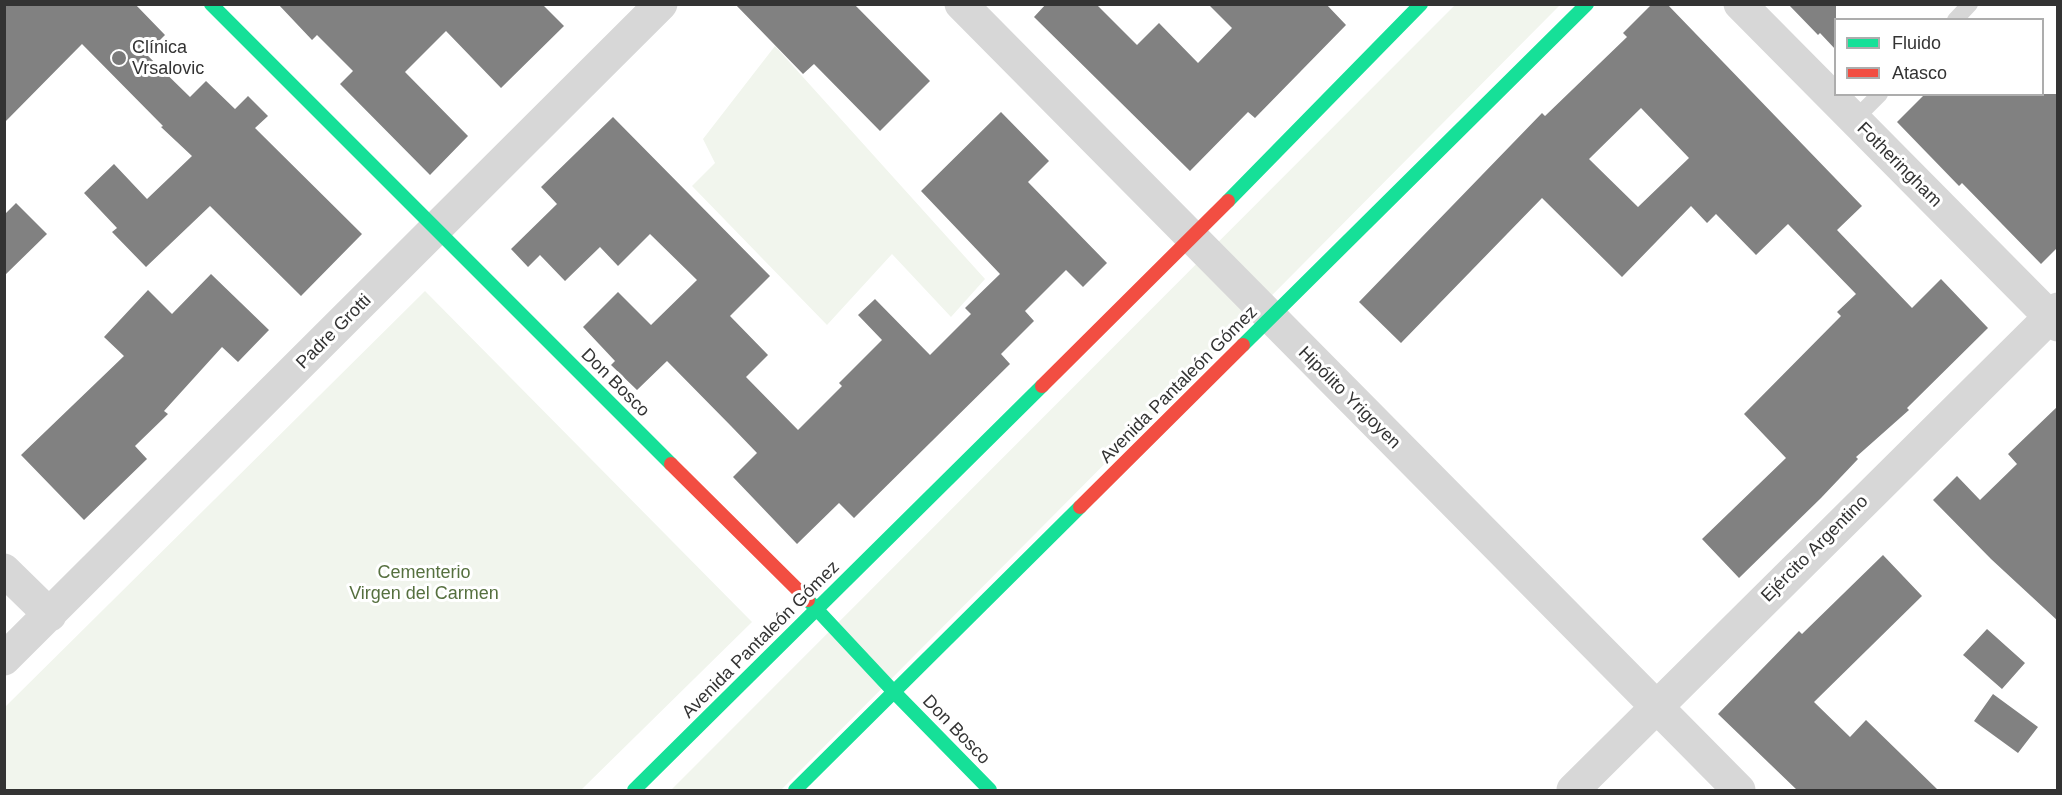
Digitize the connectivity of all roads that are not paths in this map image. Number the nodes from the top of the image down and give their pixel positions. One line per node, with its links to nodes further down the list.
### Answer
1 (211, 4): 11 (main road, Don Bosco)
2 (661, 4): 11 (street, Padre Grotti)
3 (961, 4): 12 (street, Hipólito Yrigoyen)
4 (1421, 4): 12 (main road, Avenida Pantaleón Gómez)
5 (1587, 4): 14 (main road, Avenida Pantaleón Gómez)
6 (1740, 4): 10 (street, Fotheringham)
7 (1970, 4): 8 (lane)
8 (1957, 18)
9 (1878, 96): 10 (lane)
10 (1854, 120): 13 (street, Fotheringham)
11 (436, 230): 16 (main road, Don Bosco); 17 (street, Padre Grotti)
12 (1191, 238): 14 (street, Hipólito Yrigoyen); 16 (main road, Avenida Pantaleón Gómez)
13 (2055, 317): 20 (street, Ejército Argentino)
14 (1270, 320): 19 (main road, Avenida Pantaleón Gómez); 20 (street, Hipólito Yrigoyen)
15 (4, 570): 17 (street)
16 (818, 610): 19 (main road, Don Bosco); 21 (main road, Avenida Pantaleón Gómez)
17 (50, 615): 18 (street, Padre Grotti)
18 (4, 659)
19 (894, 692): 22 (main road, Avenida Pantaleón Gómez); 23 (main road, Don Bosco)
20 (1657, 707): 24 (street, Ejército Argentino); 25 (street, Hipólito Yrigoyen)
21 (634, 790)
22 (795, 790)
23 (990, 790)
24 (1573, 790)
25 (1739, 790)

